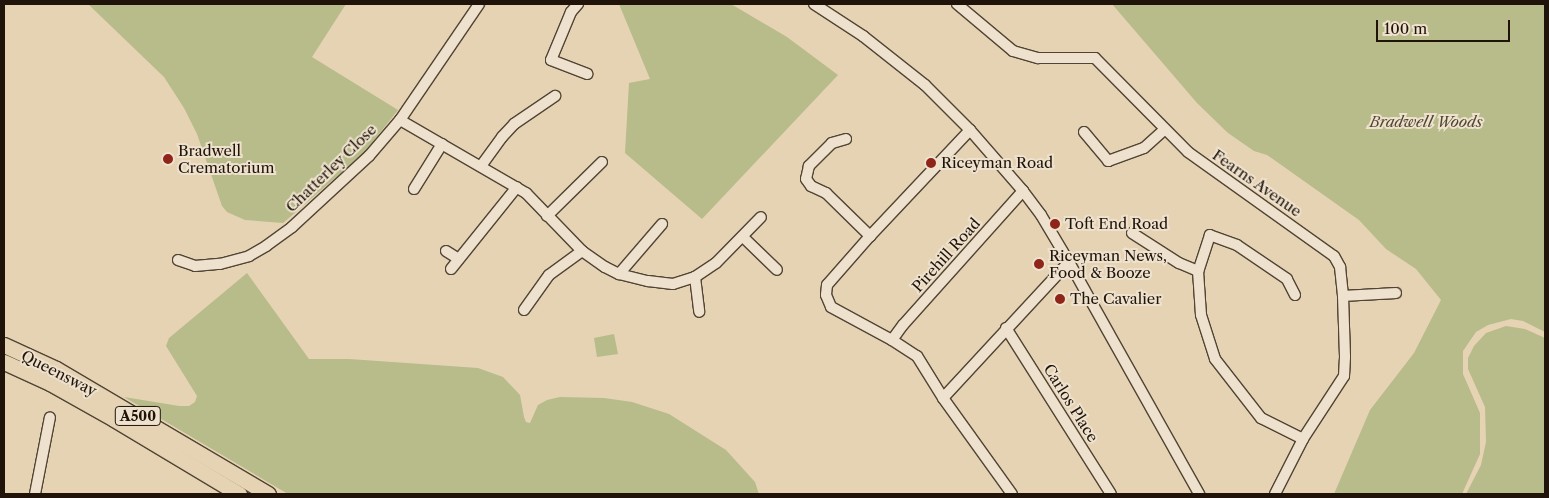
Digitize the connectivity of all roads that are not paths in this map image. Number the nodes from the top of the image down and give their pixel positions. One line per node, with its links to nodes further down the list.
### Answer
1 (479, 4): 7 (street, Chatterley Close)
2 (578, 4): 5 (street)
3 (814, 4): 8 (street)
4 (964, 6): 9 (street, Fearns Avenue)
5 (587, 74)
6 (555, 96): 14 (street)
7 (400, 120): 12 (street); 27 (street, Chatterley Close)
8 (970, 130): 17 (street); 22 (street)
9 (1165, 130): 10 (street); 36 (street, Fearns Avenue)
10 (1084, 132)
11 (846, 138): 22 (street)
12 (442, 144): 14 (street); 16 (street)
13 (602, 162): 18 (street)
14 (482, 166): 15 (street)
15 (517, 187): 18 (street); 26 (street)
16 (414, 189)
17 (1023, 191): 28 (street); 40 (street, Pirehill Road)
18 (547, 216): 25 (street)
19 (761, 217): 23 (street)
20 (662, 224): 32 (street)
21 (1132, 233): 31 (street)
22 (870, 236): 40 (street)
23 (743, 237): 30 (street); 33 (street)
24 (446, 251): 26 (street)
25 (582, 251): 32 (street); 37 (street)
26 (459, 259): 29 (street)
27 (178, 260)
28 (1069, 262): 39 (street); 51 (street)
29 (451, 269)
30 (777, 270)
31 (1198, 271): 35 (street); 45 (street)
32 (619, 274): 33 (street)
33 (695, 277): 38 (street)
34 (1396, 293): 36 (street)
35 (1295, 295)
36 (1343, 296): 45 (street, Fearns Avenue)
37 (524, 310)
38 (699, 312)
39 (1006, 328): 43 (street); 50 (street, Carlos Place)
40 (892, 340): 43 (street)
41 (4, 345): 48 (highway, Queensway / A500)
42 (4, 362): 47 (highway, Queensway / A500)
43 (943, 398): 49 (street)
44 (50, 417): 46 (street)
45 (1303, 439): 52 (street, Fearns Avenue)
46 (34, 494)
47 (239, 494)
48 (268, 494)
49 (1012, 494)
50 (1111, 494)
51 (1199, 494)
52 (1275, 494)

